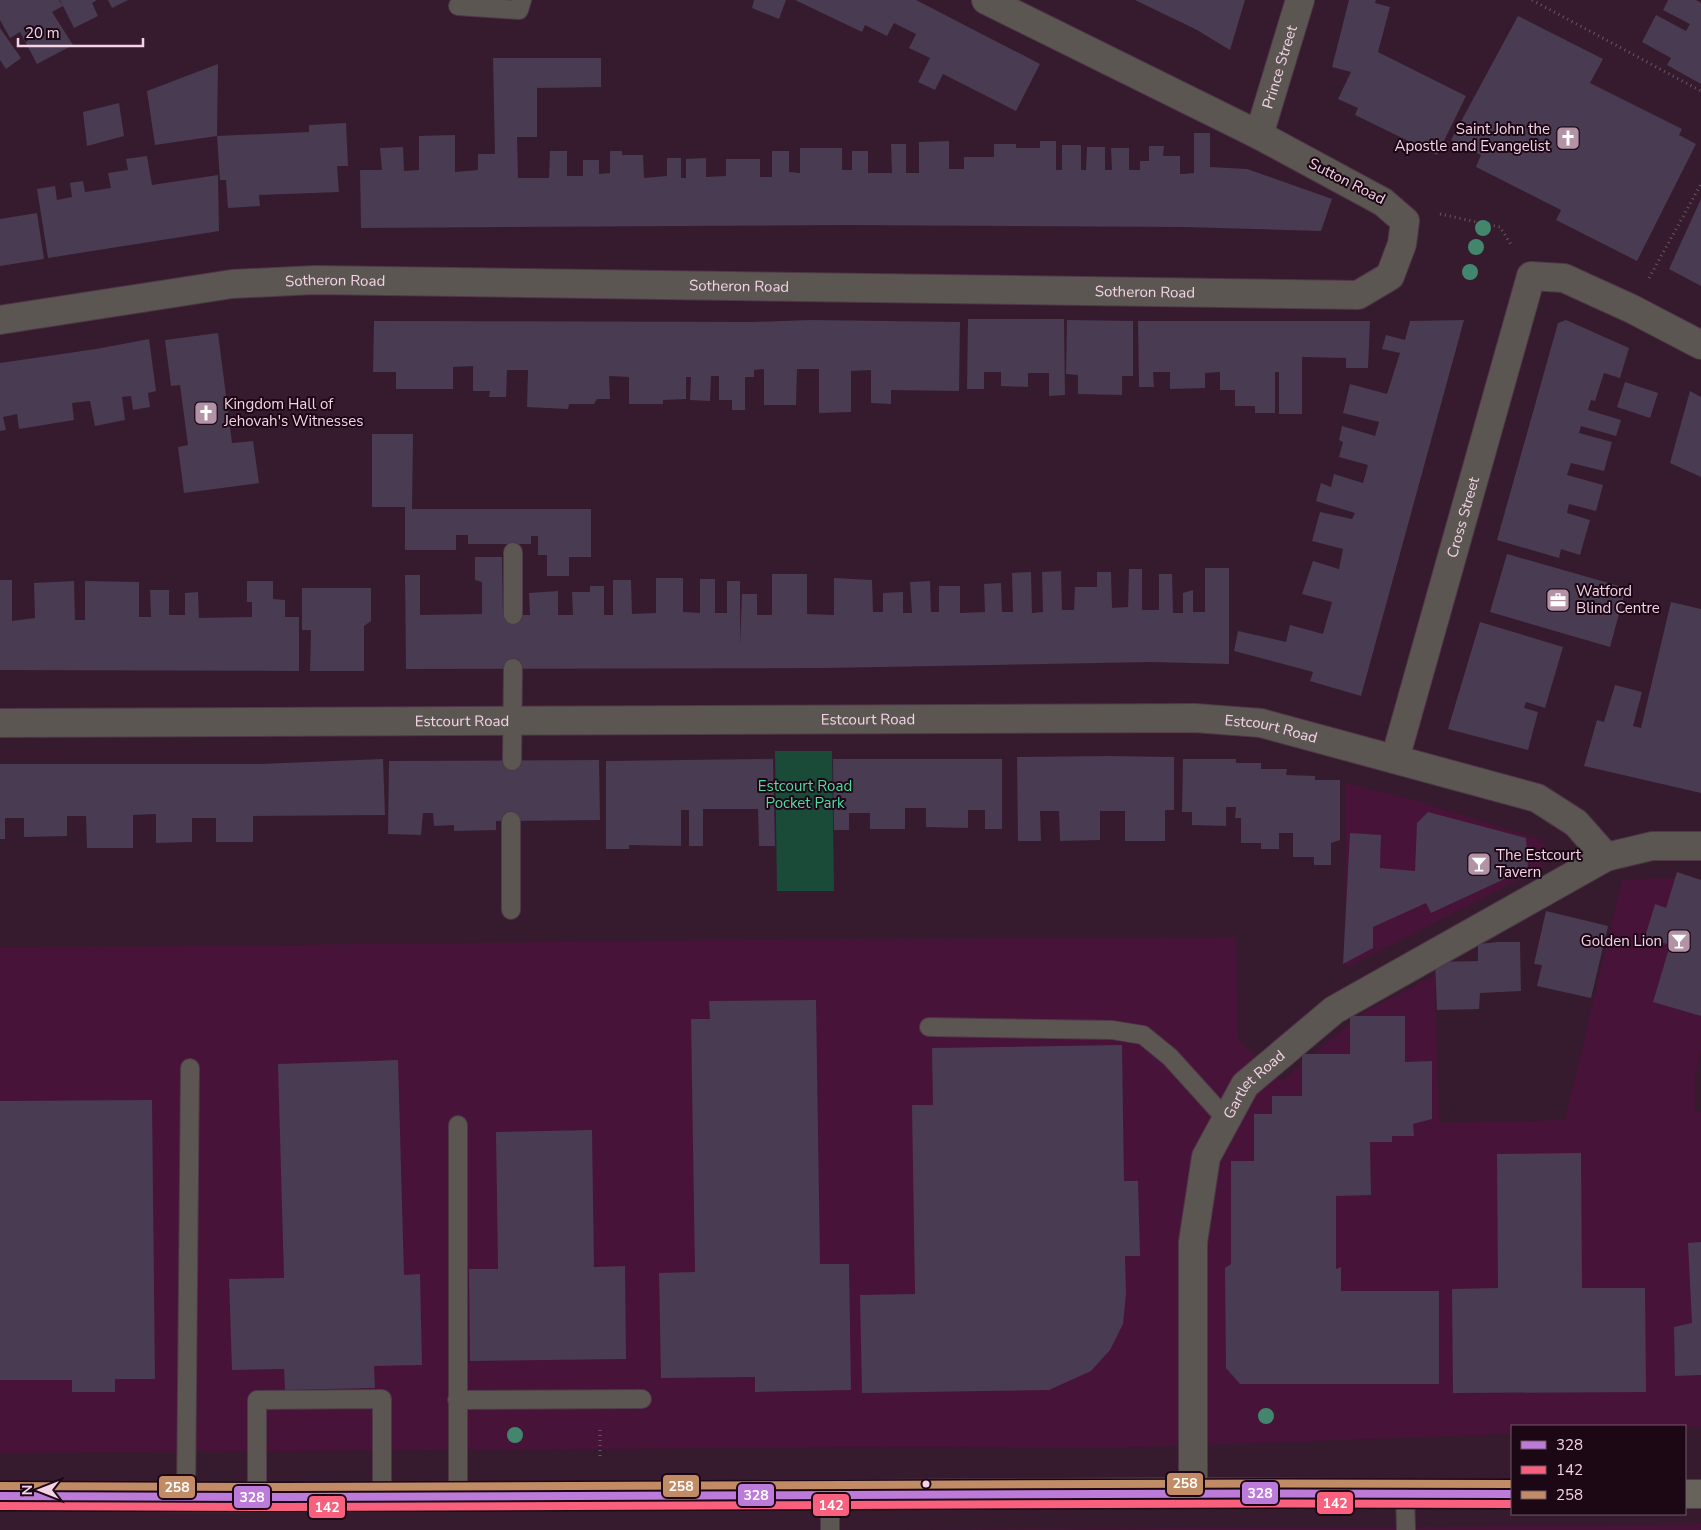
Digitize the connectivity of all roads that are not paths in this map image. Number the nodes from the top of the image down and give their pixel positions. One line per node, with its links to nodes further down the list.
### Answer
1 (522, 0): 4 (lane)
2 (986, 0): 5 (street, Sutton Road)
3 (1300, 0): 5 (street, Prince Street)
4 (458, 6)
5 (1259, 134): 6 (street, Sutton Road)
6 (1383, 202): 7 (street, Sotheron Road)
7 (0, 320)
8 (1701, 345): 14 (street, Cross Street)
9 (513, 552): 10 (lane)
10 (513, 615)
11 (513, 668): 12 (lane)
12 (512, 721): 13 (street, Estcourt Road); 14 (street, Estcourt Road); 15 (lane)
13 (0, 723)
14 (1395, 759): 18 (street, Estcourt Road)
15 (512, 761)
16 (511, 821): 19 (lane)
17 (1701, 846): 18 (street)
18 (1606, 857): 22 (street, Gartlet Road)
19 (511, 910)
20 (929, 1027): 22 (lane)
21 (190, 1068): 34 (lane)
22 (1227, 1120): 26 (street, Gartlet Road)
23 (458, 1125): 25 (lane)
24 (642, 1399): 25 (lane)
25 (457, 1400): 33 (lane)
26 (1193, 1492): 27 (street); 31 (street)
27 (1405, 1493): 28 (street); 38 (lane)
28 (1511, 1494)
29 (1686, 1494): 30 (street)
30 (1701, 1494)
31 (830, 1495): 33 (street); 37 (lane)
32 (0, 1496): 34 (street)
33 (458, 1497): 36 (street)
34 (186, 1498): 35 (street)
35 (257, 1498): 36 (street); 36 (lane)
36 (382, 1498)
37 (830, 1530)
38 (1406, 1530)

